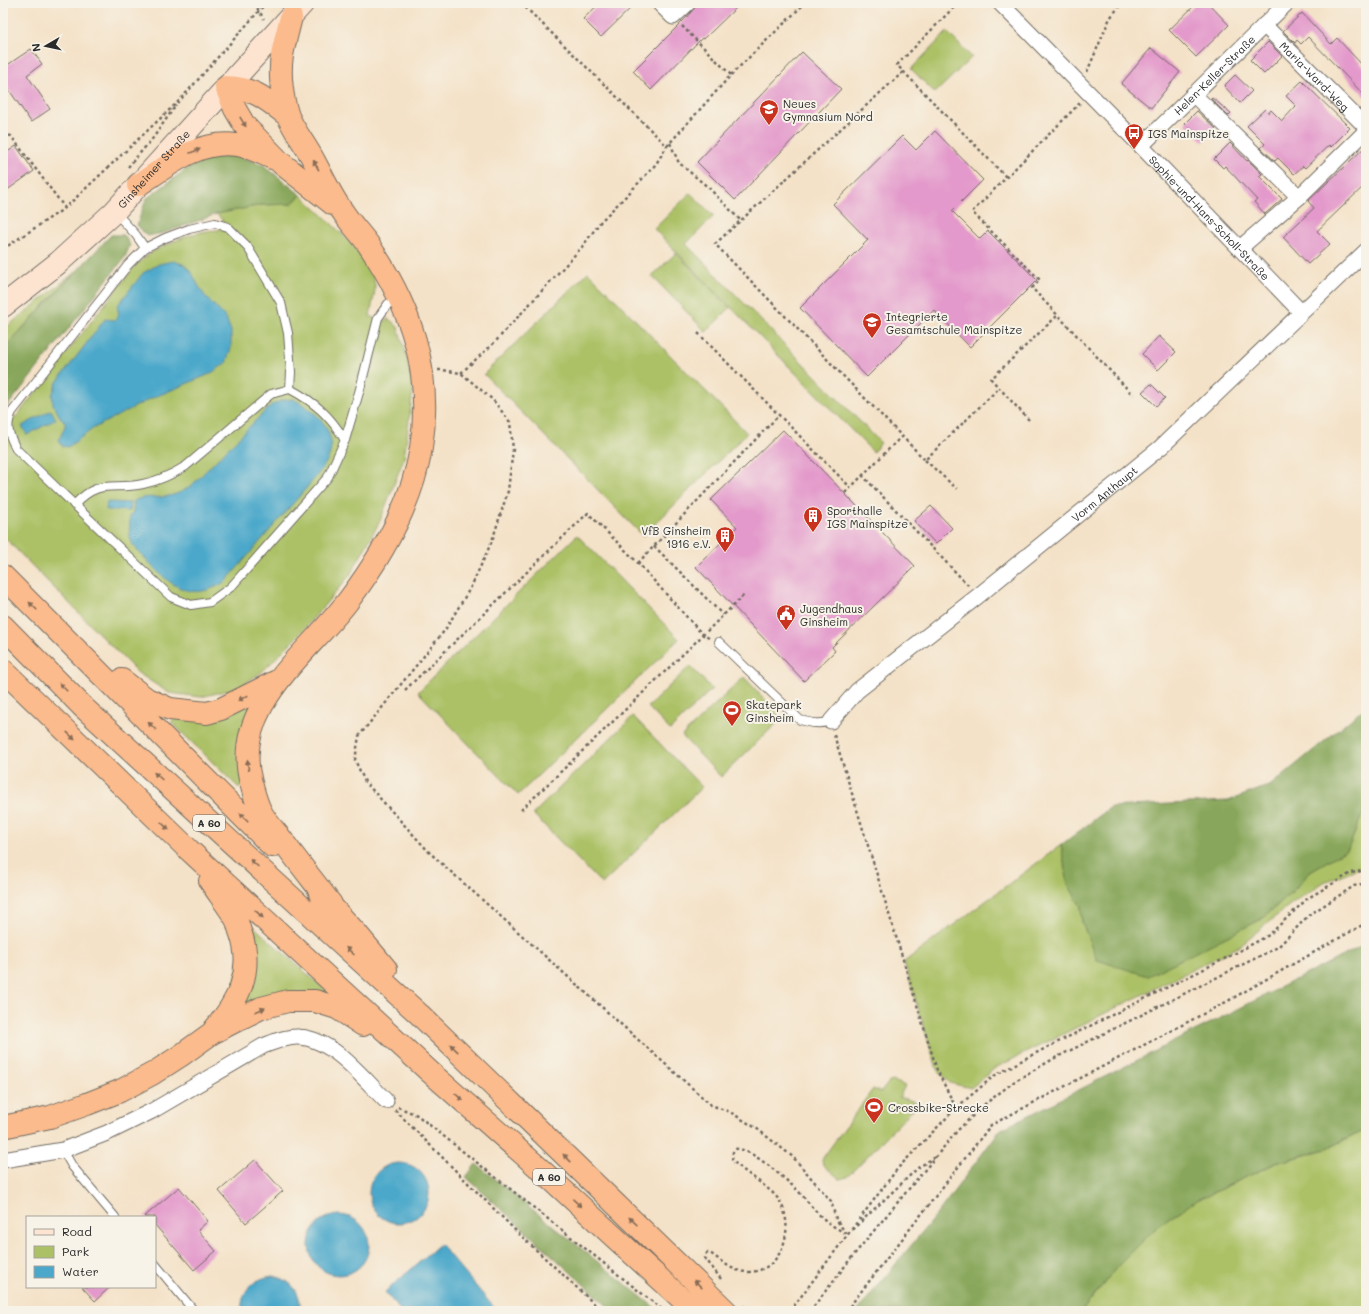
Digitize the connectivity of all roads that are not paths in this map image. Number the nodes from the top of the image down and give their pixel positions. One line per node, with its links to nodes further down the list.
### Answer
1 (659, 3): 2 (street)
2 (688, 3)
3 (1000, 3): 12 (street, Sophie-und-Hans-Scholl-Straße)
4 (1287, 3): 6 (street, Helen-Keller-Straße)
5 (297, 10): 7 (main road, Ginsheimer Straße); 9 (highway)
6 (1264, 25): 8 (street, Helen-Keller-Straße); 10 (street, Maria-Ward-Weg)
7 (226, 87): 9 (highway); 13 (highway, one-way to 13); 14 (main road, Ginsheimer Straße)
8 (1193, 94): 12 (street, Helen-Keller-Straße); 15 (street)
9 (288, 116): 16 (highway, one-way to 9)
10 (1366, 127)
11 (1366, 131): 15 (street)
12 (1141, 146): 19 (street, Sophie-und-Hans-Scholl-Straße)
13 (281, 163): 14 (highway, one-way to 13); 16 (highway)
14 (131, 179): 17 (main road, Ginsheimer Straße)
15 (1299, 197): 19 (street)
16 (342, 211): 21 (highway)
17 (114, 212): 18 (lane); 22 (main road, Ginsheimer Straße)
18 (145, 248): 24 (lane); 26 (lane)
19 (1240, 248): 23 (street, Sophie-und-Hans-Scholl-Straße)
20 (1366, 251): 23 (street, Vorm Anthaupt)
21 (400, 297): 25 (lane); 32 (highway)
22 (3, 306)
23 (1301, 312): 33 (street, Vorm Anthaupt)
24 (290, 389): 25 (lane); 26 (lane)
25 (345, 440): 26 (lane)
26 (74, 505)
27 (3, 576): 29 (highway, one-way to 27)
28 (3, 626): 36 (highway, A 60, one-way to 28)
29 (60, 634): 32 (highway, one-way to 29); 35 (highway, one-way to 29)
30 (718, 642): 33 (lane)
31 (3, 670): 34 (highway, A 60, one-way to 34)
32 (278, 680): 35 (highway, one-way to 32)
33 (831, 721)
34 (189, 850): 37 (highway); 38 (highway, A 60, one-way to 38)
35 (331, 904): 36 (highway)
36 (420, 1015): 45 (highway, A 60, one-way to 36)
37 (212, 1033): 38 (highway, one-way to 38); 40 (highway)
38 (430, 1072): 47 (highway, A 60, one-way to 47)
39 (386, 1102): 41 (street)
40 (3, 1127)
41 (63, 1150): 42 (street); 43 (lane)
42 (3, 1160)
43 (114, 1216)
44 (156, 1265): 46 (lane)
45 (733, 1307)
46 (194, 1311)
47 (695, 1311)

